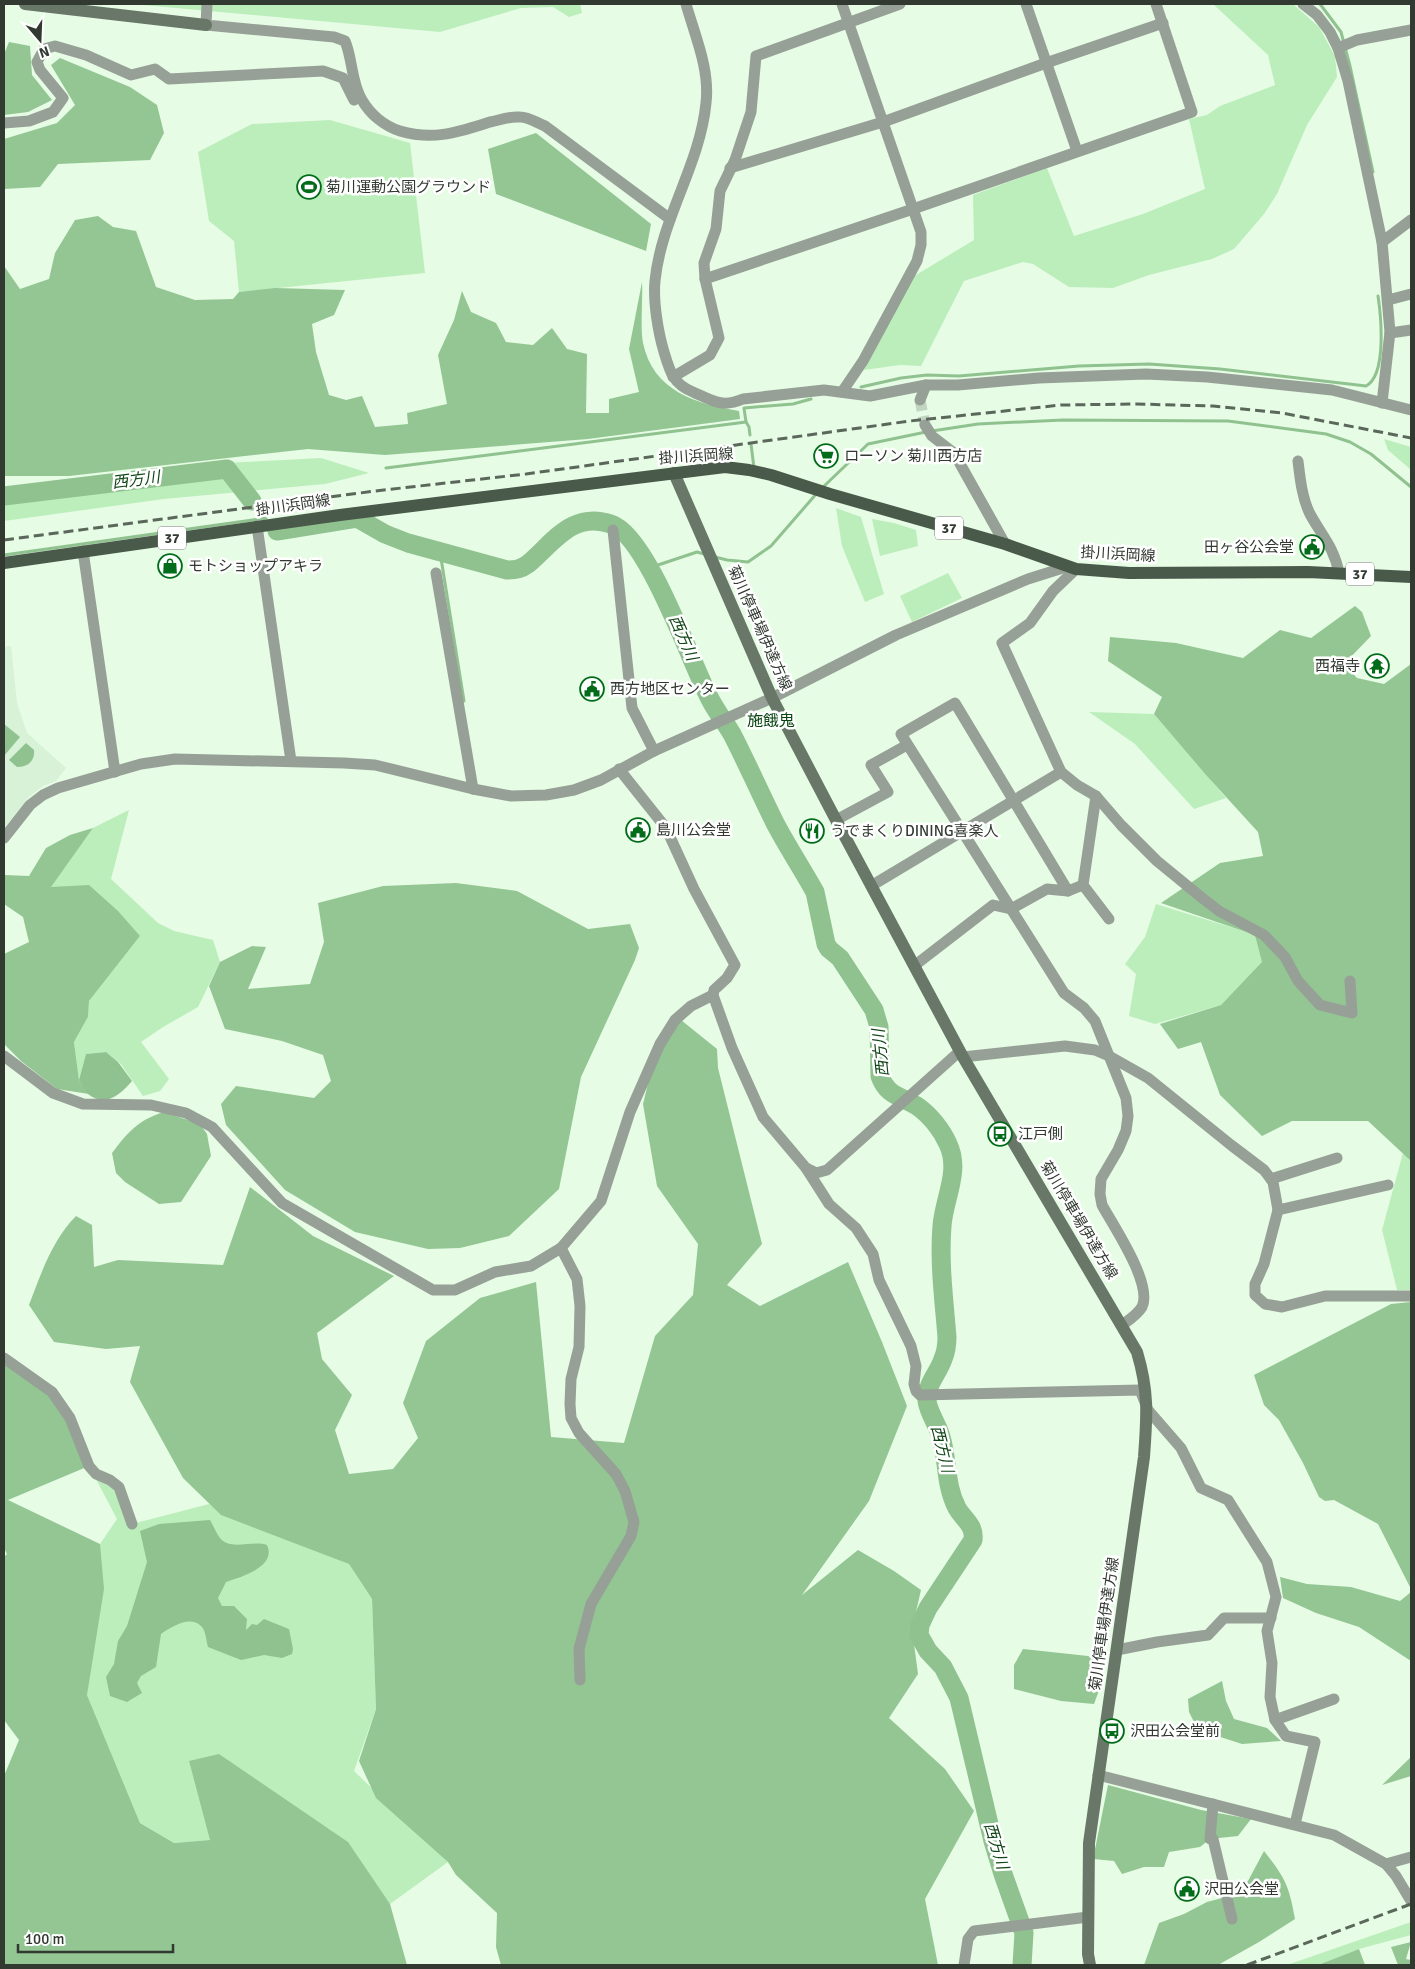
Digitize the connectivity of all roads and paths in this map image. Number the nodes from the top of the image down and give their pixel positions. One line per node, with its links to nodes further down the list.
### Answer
1 (25, 4): 11 (main road)
2 (206, 4): 11 (street)
3 (686, 4): 21 (street)
4 (842, 4): 9 (street)
5 (900, 4): 9 (street)
6 (1026, 4): 14 (street)
7 (1156, 4): 10 (street)
8 (1303, 4): 13 (street)
9 (849, 23): 16 (street); 19 (street)
10 (1162, 23): 14 (street); 18 (street)
11 (206, 25): 15 (street)
12 (1411, 30): 13 (street)
13 (1339, 48): 23 (street)
14 (1046, 63): 16 (street); 18 (street)
15 (371, 112): 17 (street); 21 (street)
16 (883, 122): 19 (street); 20 (street)
17 (4, 123)
18 (1077, 151): 20 (street)
19 (730, 168): 24 (street)
20 (913, 209): 24 (street); 31 (street)
21 (670, 220): 29 (street)
22 (1411, 220): 23 (street)
23 (1385, 239): 26 (street)
24 (705, 279): 29 (street)
25 (1411, 294): 26 (street)
26 (1388, 300): 28 (street)
27 (1411, 330): 28 (street)
28 (1390, 333): 33 (street)
29 (673, 377): 31 (street)
30 (926, 385): 31 (street); 32 (street); 33 (street)
31 (842, 392)
32 (920, 400)
33 (1382, 403): 34 (street)
34 (1411, 410)
35 (925, 425): 40 (street)
36 (1298, 460): 45 (street)
37 (674, 473): 38 (main road, 掛川浜岡線 / 37); 40 (main road, 掛川浜岡線 / 37); 47 (main road, 菊川停車場伊達方線)
38 (257, 526): 41 (main road, 掛川浜岡線 / 37); 50 (street)
39 (613, 530): 49 (street)
40 (1005, 544): 43 (main road, 掛川浜岡線 / 37)
41 (83, 551): 42 (main road, 掛川浜岡線 / 37); 52 (street)
42 (4, 563)
43 (1071, 568): 45 (main road, 掛川浜岡線 / 37); 47 (street); 53 (street)
44 (436, 573): 54 (street)
45 (1339, 573): 46 (main road, 掛川浜岡線 / 37)
46 (1411, 577)
47 (772, 698): 49 (street); 57 (main road, 菊川停車場伊達方線)
48 (907, 745): 56 (street); 57 (street); 58 (street)
49 (654, 751): 51 (street)
50 (291, 761): 52 (street); 54 (street)
51 (619, 769): 54 (street); 67 (street)
52 (115, 772): 59 (street)
53 (1061, 772): 55 (street); 56 (street)
54 (473, 790)
55 (1096, 796): 61 (street); 66 (street)
56 (1014, 800): 58 (street); 62 (street)
57 (836, 820): 60 (main road, 菊川停車場伊達方線)
58 (961, 831): 60 (street); 63 (street)
59 (4, 838)
60 (871, 886): 65 (main road, 菊川停車場伊達方線)
61 (1084, 886): 62 (street); 64 (street)
62 (1068, 891): 63 (street)
63 (1011, 909): 65 (street); 70 (street)
64 (1109, 918)
65 (914, 966): 68 (main road, 菊川停車場伊達方線)
66 (1350, 981)
67 (713, 995): 72 (street); 76 (street)
68 (962, 1054): 70 (street); 72 (street); 78 (main road, 菊川停車場伊達方線)
69 (4, 1056): 76 (street)
70 (1109, 1056): 73 (street); 78 (street)
71 (1336, 1158): 73 (street)
72 (806, 1168): 80 (street)
73 (1271, 1179): 75 (street)
74 (1388, 1185): 75 (street)
75 (1278, 1210): 77 (street)
76 (561, 1248): 84 (street)
77 (1411, 1296)
78 (1122, 1325): 80 (main road, 菊川停車場伊達方線)
79 (4, 1358): 81 (street)
80 (1148, 1410): 82 (street); 83 (main road, 菊川停車場伊達方線)
81 (132, 1524)
82 (1270, 1618): 83 (street); 86 (street)
83 (1117, 1650): 87 (main road, 菊川停車場伊達方線)
84 (580, 1680)
85 (1334, 1699): 86 (street)
86 (1274, 1720): 89 (street)
87 (1098, 1775): 88 (street); 95 (main road, 菊川停車場伊達方線)
88 (1213, 1804): 89 (street); 90 (street)
89 (1295, 1824): 93 (street)
90 (1216, 1842): 92 (street); 96 (street)
91 (1411, 1857): 93 (street)
92 (1210, 1858)
93 (1386, 1864): 94 (street)
94 (1411, 1902)
95 (1088, 1917): 97 (street); 98 (main road, 菊川停車場伊達方線)
96 (1232, 1919)
97 (964, 1965)
98 (1090, 1965)

